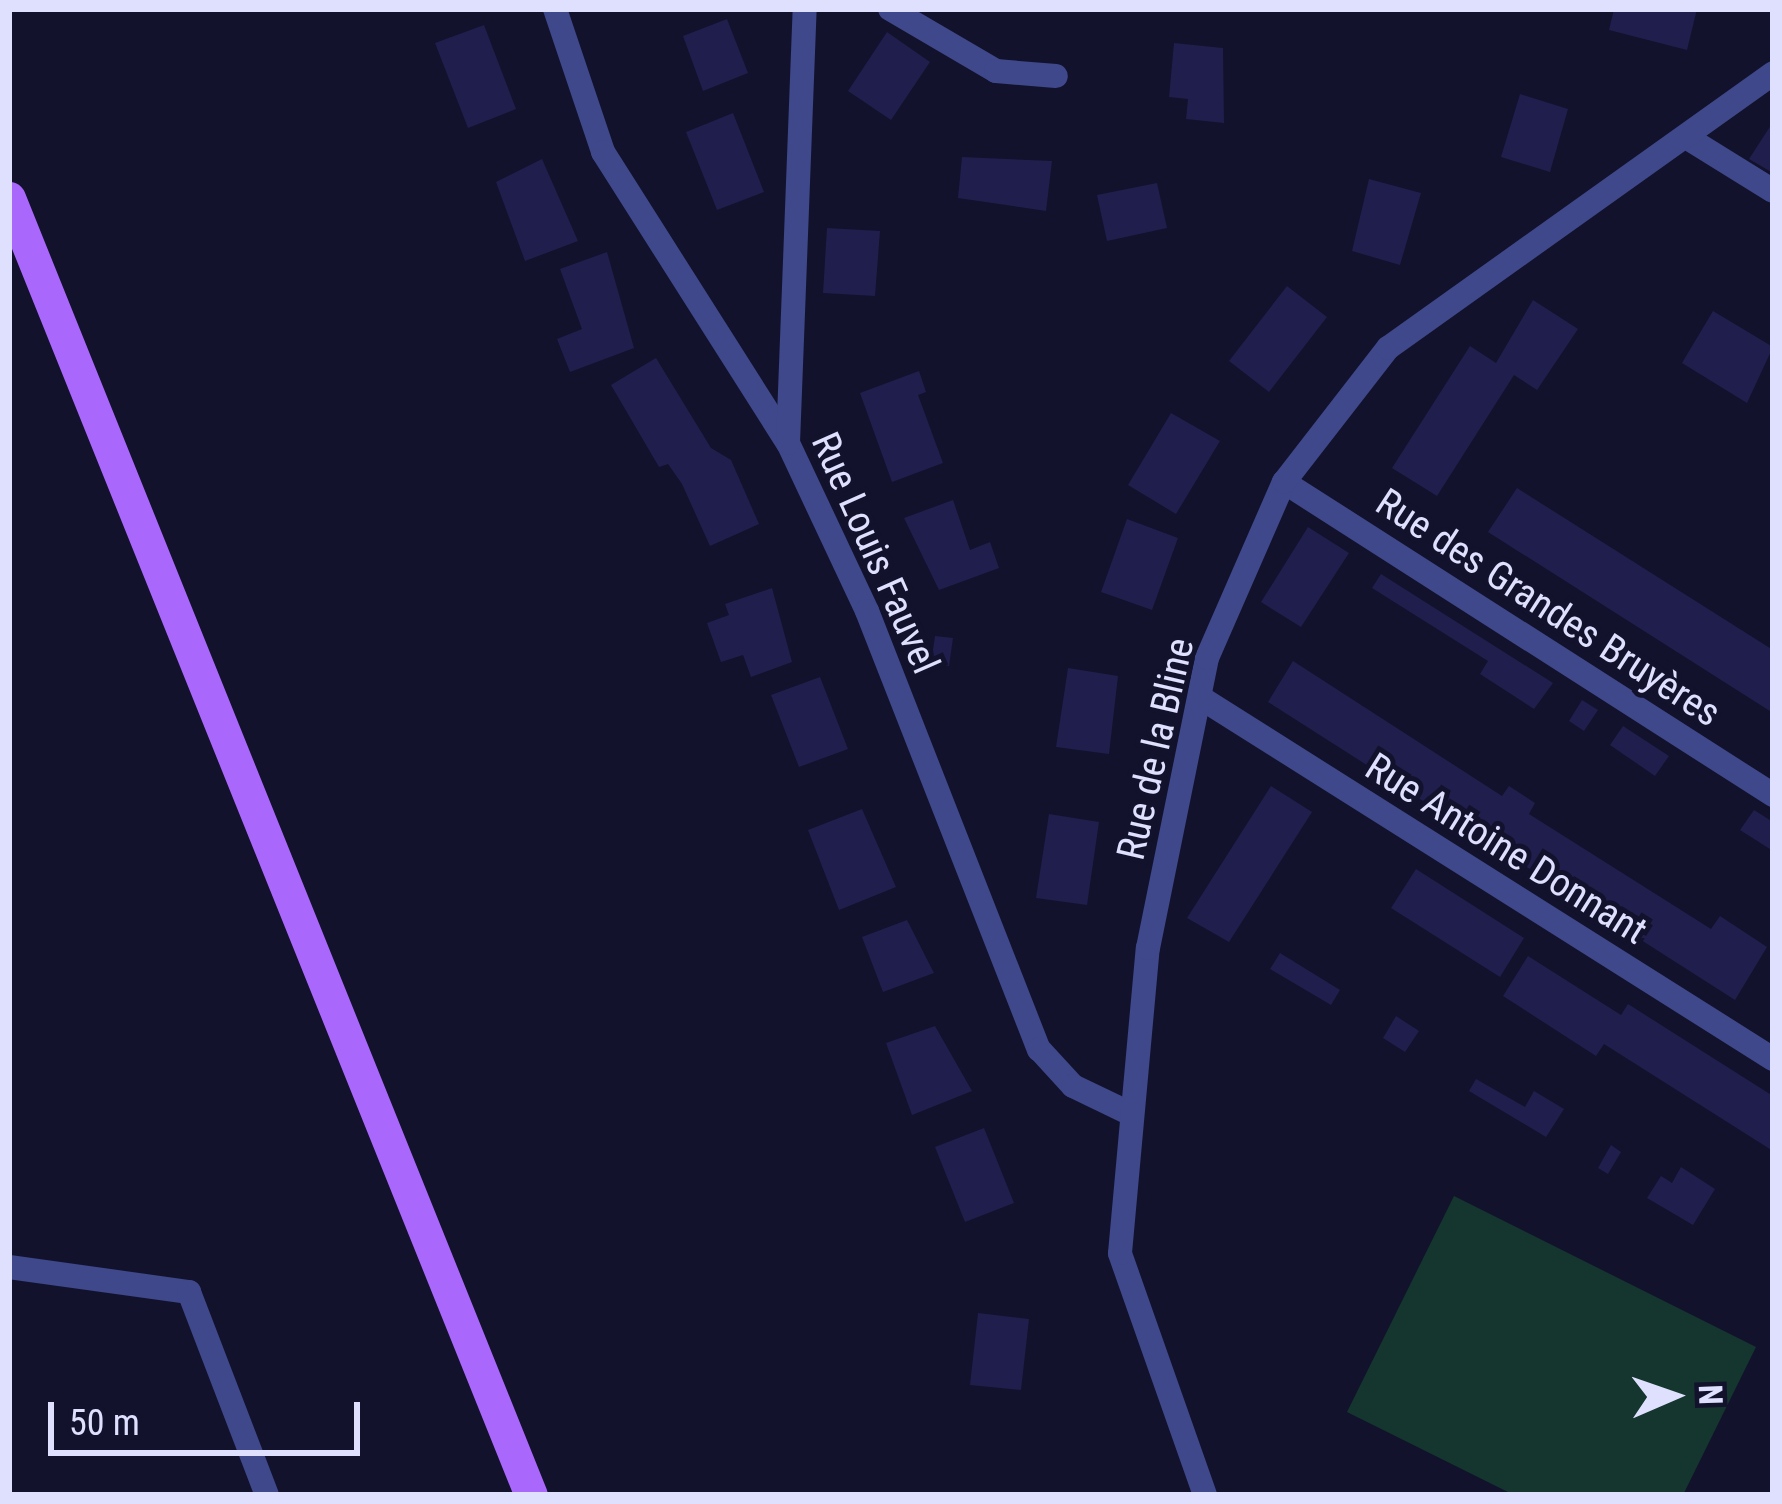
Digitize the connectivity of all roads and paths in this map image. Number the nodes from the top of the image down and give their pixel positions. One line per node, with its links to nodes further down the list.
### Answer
1 (555, 9): 9 (street, Rue Louis Fauvel)
2 (805, 9): 9 (street)
3 (890, 9): 5 (street)
4 (1773, 73): 6 (street, Rue de la Bline)
5 (1056, 76)
6 (1685, 136): 7 (street); 10 (street, Rue de la Bline)
7 (1773, 190)
8 (9, 198): 17 (main road)
9 (788, 442): 14 (street, Rue Louis Fauvel)
10 (1284, 482): 11 (street, Rue de la Bline); 12 (street, Rue des Grandes Bruyères)
11 (1201, 698): 13 (street, Rue Antoine Donnant); 14 (street, Rue de la Bline)
12 (1773, 795)
13 (1773, 1059)
14 (1129, 1113): 18 (street, Rue de la Bline)
15 (9, 1267): 16 (street)
16 (267, 1495)
17 (531, 1495)
18 (1205, 1495)

